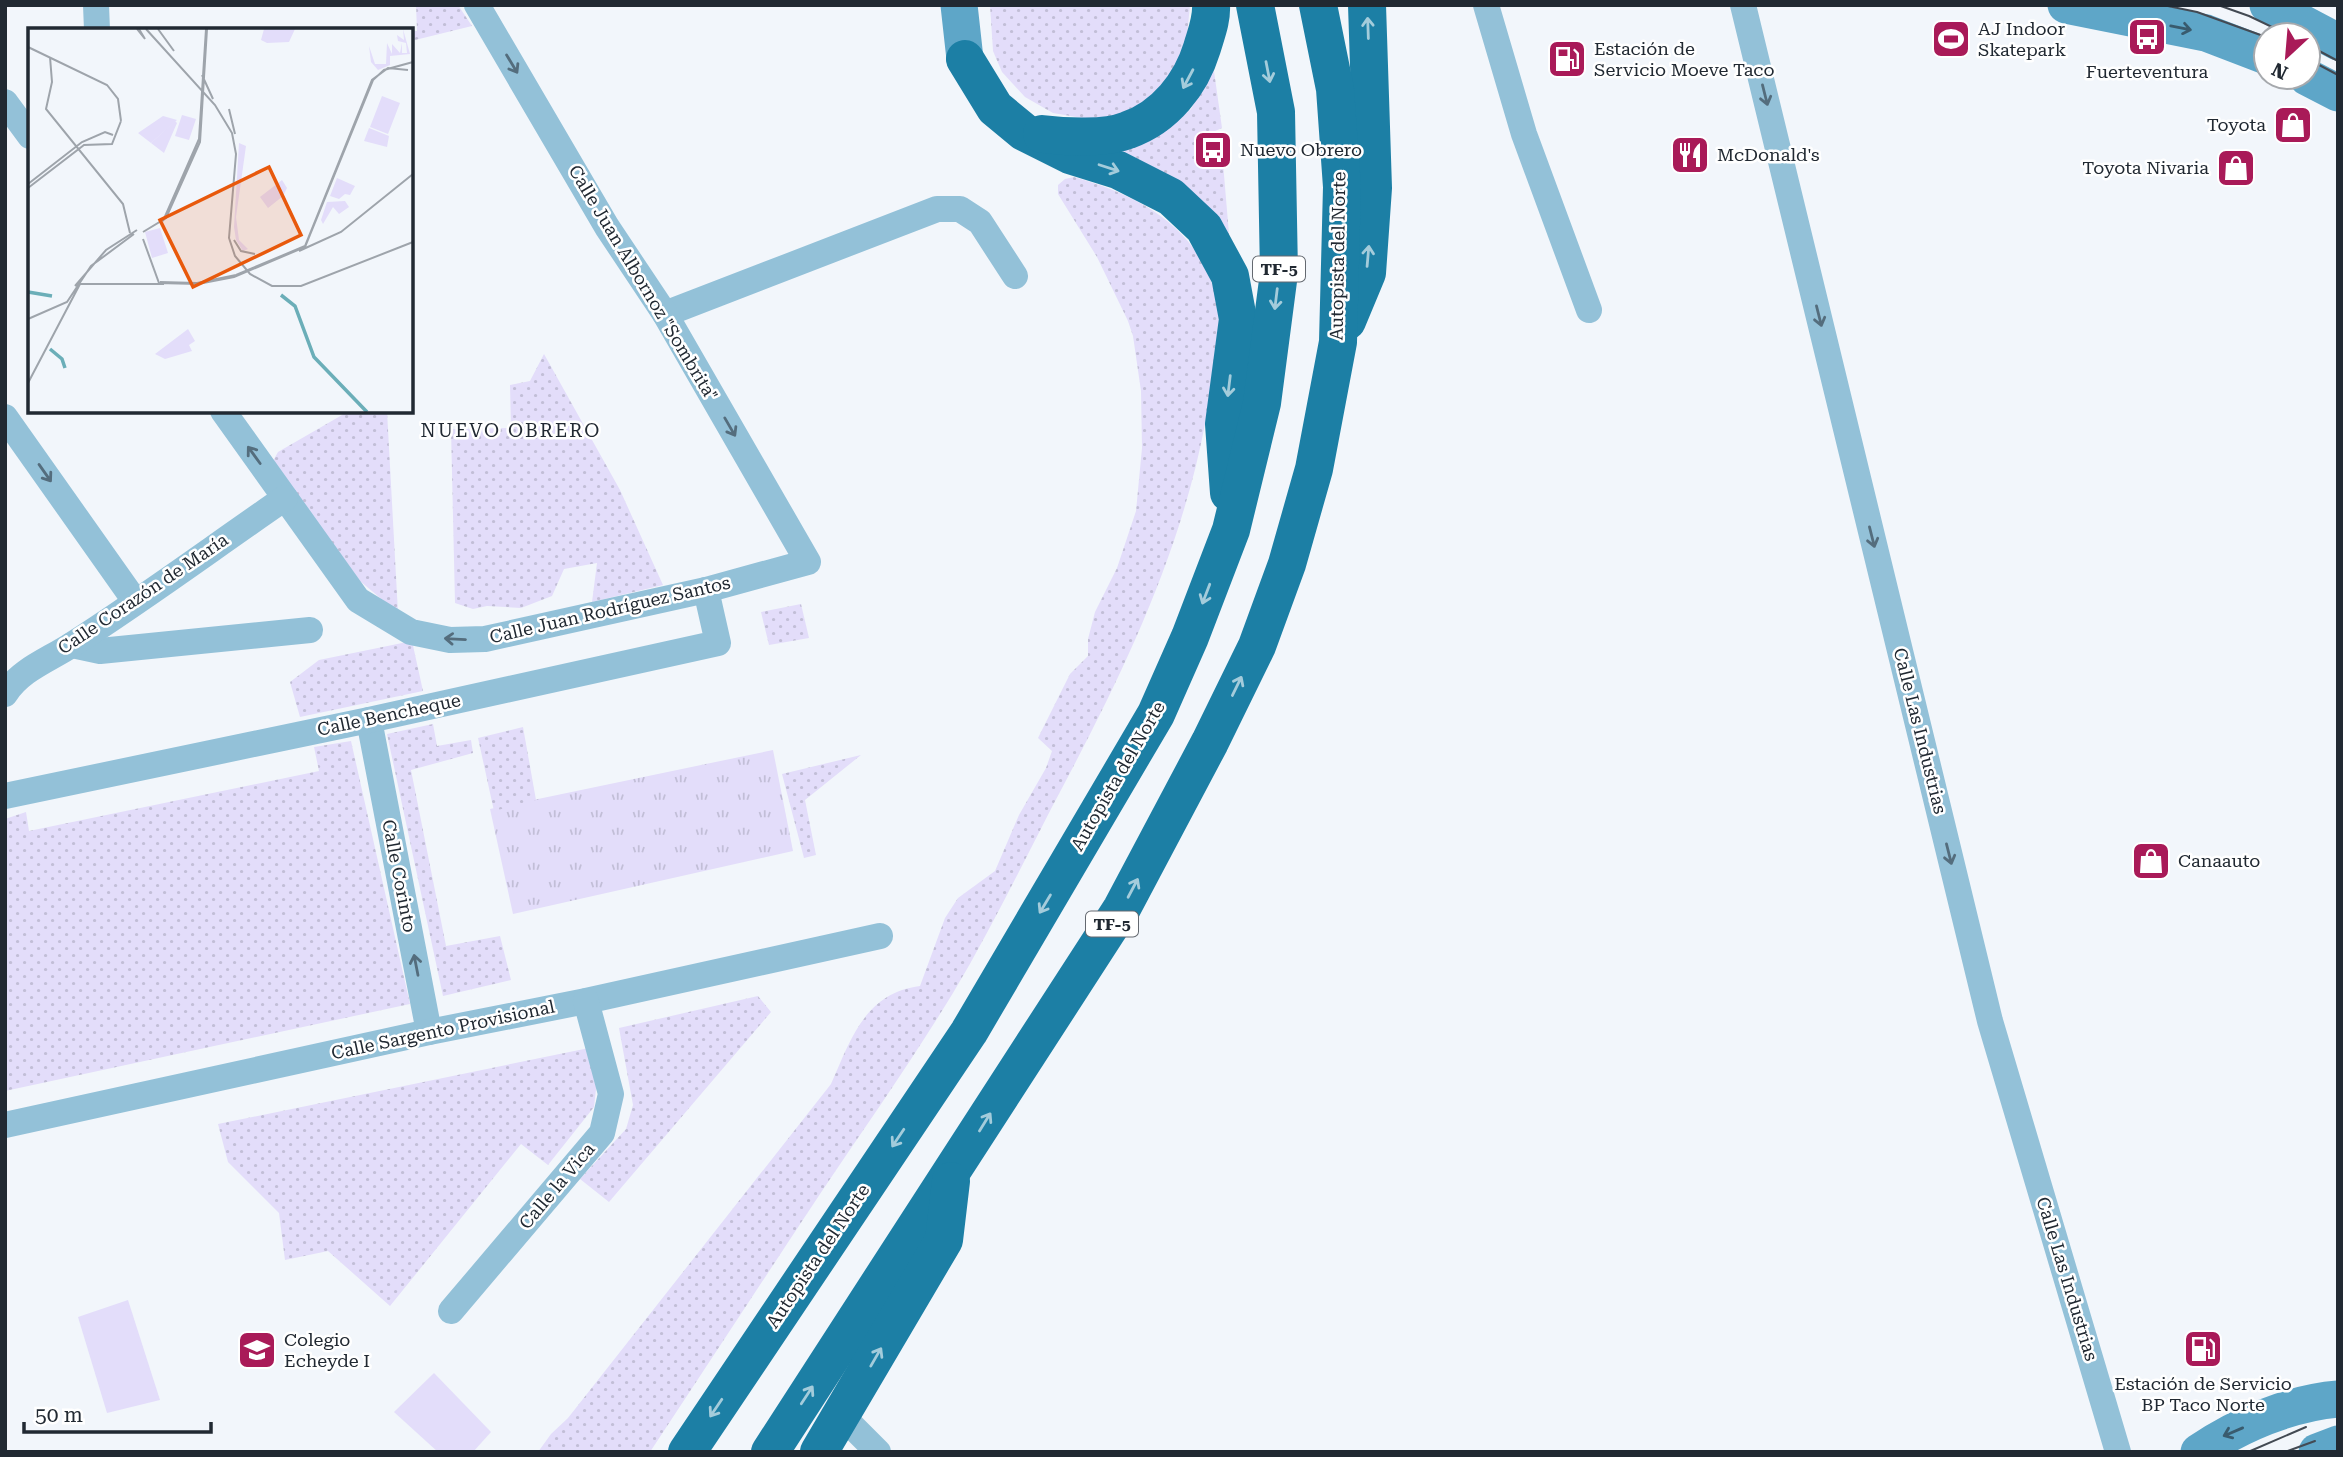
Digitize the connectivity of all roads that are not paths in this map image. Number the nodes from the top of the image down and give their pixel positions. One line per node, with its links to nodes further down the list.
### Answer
1 (96, 5): 12 (street)
2 (477, 5): 23 (street, Calle Juan Albornoz "Sombrita", one-way to 23)
3 (959, 5): 15 (main road)
4 (1211, 5): 19 (highway, one-way to 19)
5 (1255, 5): 28 (highway, Autopista del Norte / TF-5, one-way to 28)
6 (1318, 5): 24 (highway, Autopista del Norte / TF-5)
7 (1367, 5): 24 (highway, one-way to 7)
8 (1486, 5): 22 (street)
9 (1743, 5): 50 (street, Calle Las Industrias, one-way to 50)
10 (2066, 5): 14 (main road, one-way to 14)
11 (2267, 5): 13 (main road)
12 (97, 28)
13 (2338, 42)
14 (2252, 51)
15 (965, 59): 19 (highway)
16 (2322, 85): 17 (main road)
17 (2338, 93)
18 (5, 102): 20 (street)
19 (1024, 132): 28 (highway, one-way to 28)
20 (28, 133)
21 (1014, 276): 23 (street)
22 (1589, 310)
23 (665, 314): 29 (street, Calle Juan Albornoz "Sombrita", one-way to 29)
24 (1338, 342): 41 (highway, Autopista del Norte / TF-5, one-way to 24)
25 (224, 413): 27 (street, Calle Juan Rodríguez Santos, one-way to 25)
26 (5, 417): 31 (street, one-way to 31)
27 (285, 498): 30 (street, Calle Juan Rodríguez Santos, one-way to 27); 31 (street, Calle Corazón de María)
28 (1231, 530): 46 (highway, Autopista del Norte / TF-5, one-way to 46)
29 (808, 562): 30 (street, Calle Juan Rodríguez Santos)
30 (706, 590): 35 (street, Calle Bencheque)
31 (135, 601): 33 (street, Calle Corazón de María)
32 (310, 630): 33 (street)
33 (72, 645): 34 (street, Calle Corazón de María)
34 (5, 694)
35 (369, 720): 36 (street, Calle Bencheque); 39 (street, Calle Corinto, one-way to 35)
36 (5, 796)
37 (880, 936): 38 (street, Calle Sargento Provisional)
38 (586, 1002): 39 (street, Calle Sargento Provisional); 42 (street, Calle la Vica)
39 (429, 1032): 40 (street, Calle Sargento Provisional)
40 (5, 1125)
41 (952, 1173): 44 (highway, one-way to 41); 47 (highway, Autopista del Norte / TF-5, one-way to 41)
42 (451, 1311)
43 (2330, 1406): 51 (main road, one-way to 51)
44 (842, 1416): 48 (highway); 49 (street)
45 (2338, 1444): 52 (main road)
46 (687, 1452)
47 (770, 1452)
48 (819, 1452)
49 (878, 1452)
50 (2118, 1452)
51 (2199, 1452)
52 (2317, 1452)

